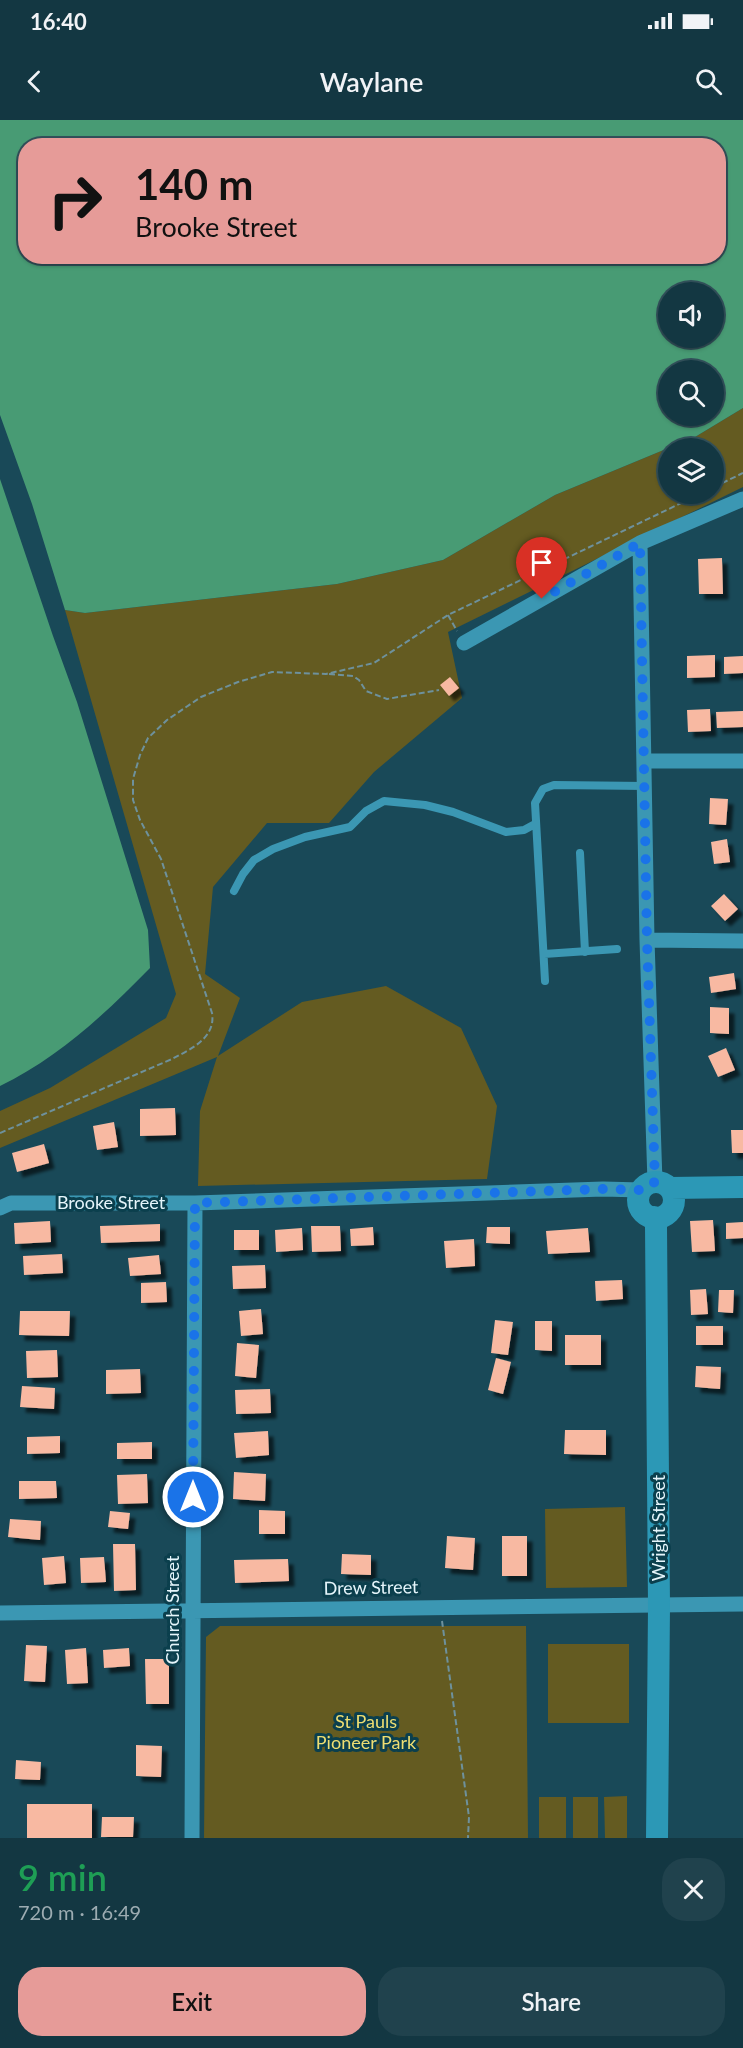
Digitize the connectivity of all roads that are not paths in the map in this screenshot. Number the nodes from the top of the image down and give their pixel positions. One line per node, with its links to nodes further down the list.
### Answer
1 (743, 499): 2 (street)
2 (640, 543): 3 (street); 5 (street)
3 (464, 643)
4 (743, 761): 5 (street)
5 (645, 762): 6 (street)
6 (646, 786): 7 (lane); 10 (street)
7 (535, 824): 9 (lane); 14 (lane)
8 (580, 853): 13 (lane)
9 (234, 891)
10 (647, 940): 11 (street); 16 (street)
11 (743, 941)
12 (617, 949): 13 (lane)
13 (585, 952): 14 (lane)
14 (544, 954): 15 (lane)
15 (545, 981)
16 (655, 1187): 17 (street, Brooke Street); 18 (street, Brooke Street); 20 (street); 20 (street)
17 (743, 1187)
18 (195, 1203): 19 (street, Brooke Street); 23 (street, Church Street)
19 (6, 1206)
20 (654, 1217): 22 (street, Wright Street)
21 (743, 1604): 22 (street, Drew Street)
22 (659, 1606): 23 (street, Drew Street); 26 (street, Wright Street)
23 (192, 1611): 24 (street, Drew Street); 25 (street, Church Street)
24 (0, 1613)
25 (192, 1838)
26 (657, 1838)

